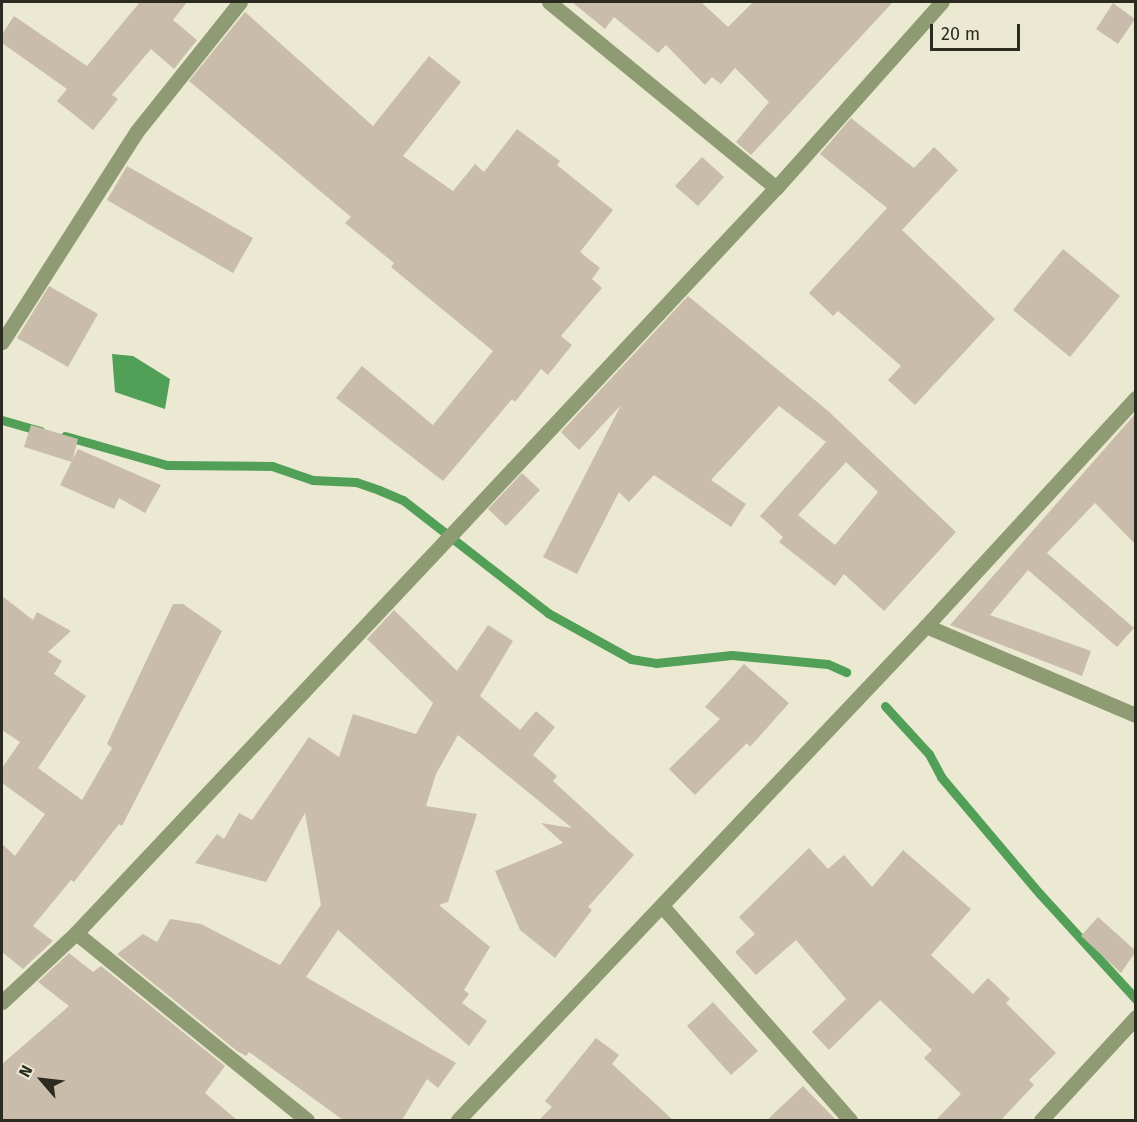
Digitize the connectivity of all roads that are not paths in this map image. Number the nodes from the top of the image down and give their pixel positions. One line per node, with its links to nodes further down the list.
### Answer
1 (240, 2): 5 (street)
2 (549, 2): 4 (street)
3 (942, 2): 4 (street)
4 (776, 188): 10 (street)
5 (2, 342)
6 (1136, 398): 7 (street)
7 (926, 626): 8 (street); 9 (street)
8 (1136, 716)
9 (662, 906): 14 (street); 15 (street)
10 (76, 933): 11 (street); 13 (street)
11 (2, 1002)
12 (1136, 1017): 16 (street)
13 (307, 1120)
14 (458, 1120)
15 (850, 1120)
16 (1041, 1120)

